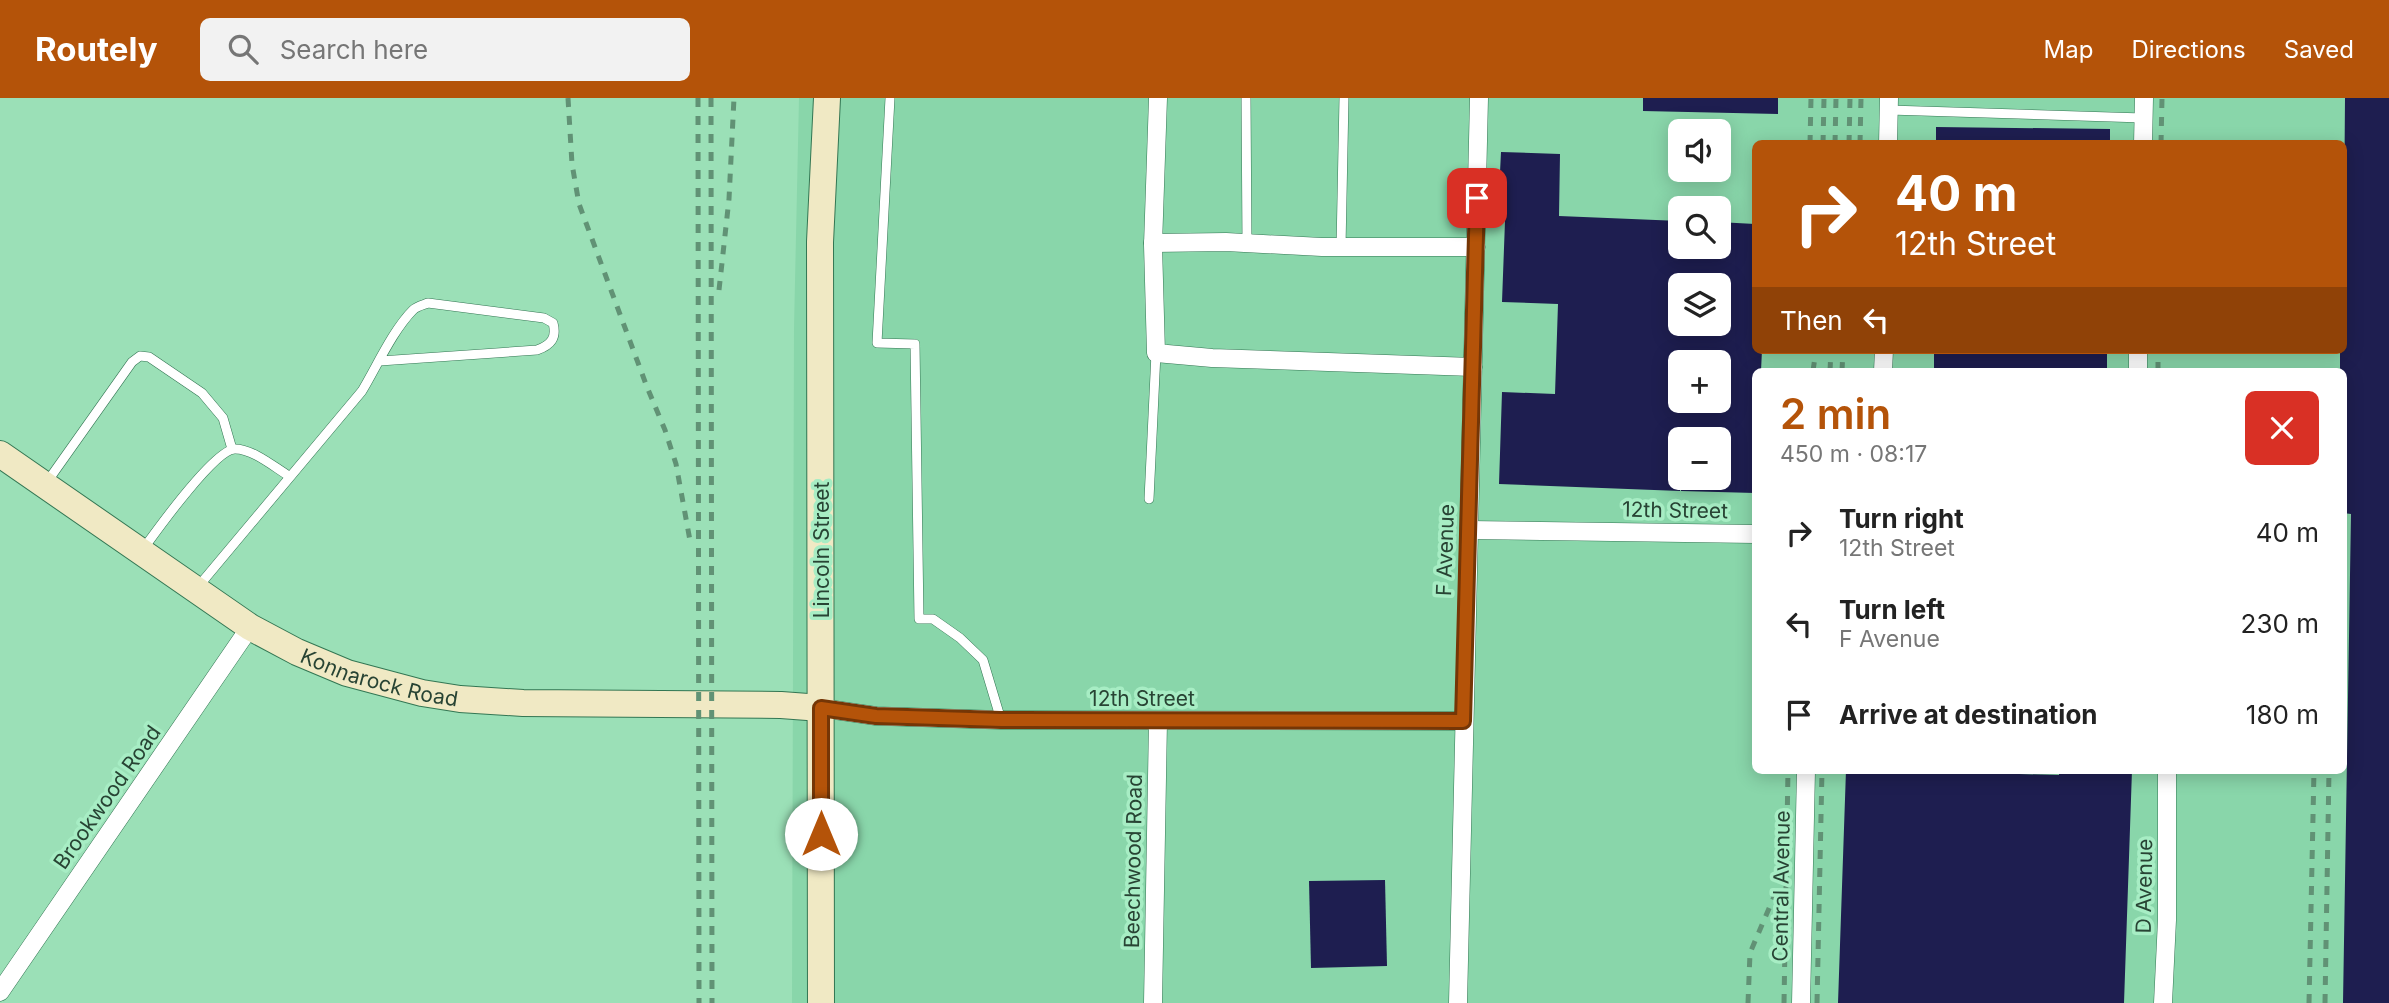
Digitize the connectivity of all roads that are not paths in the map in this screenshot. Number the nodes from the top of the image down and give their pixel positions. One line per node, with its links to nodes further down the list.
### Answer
1 (827, 98): 29 (main road, Lincoln Street)
2 (890, 98): 30 (lane)
3 (1158, 98): 12 (street)
4 (1246, 98): 13 (lane)
5 (1344, 98): 14 (lane)
6 (1479, 98): 15 (street, F Avenue)
7 (2144, 98): 9 (street)
8 (1889, 104): 9 (lane); 10 (street)
9 (2143, 118): 11 (street)
10 (1888, 140)
11 (2143, 140)
12 (1153, 243): 13 (street); 16 (street)
13 (1247, 244): 14 (street)
14 (1341, 247): 15 (street)
15 (1476, 247): 18 (street, F Avenue)
16 (1156, 353): 18 (street); 23 (lane)
17 (380, 361): 17 (lane); 21 (lane)
18 (1473, 367): 24 (street, F Avenue)
19 (232, 449): 21 (lane); 22 (lane); 26 (lane)
20 (1, 456): 22 (main road, Konnarock Road)
21 (289, 476): 27 (lane)
22 (45, 485): 26 (main road, Konnarock Road)
23 (1149, 499)
24 (1469, 530): 25 (street, 12th Street); 32 (street, F Avenue)
25 (1752, 534)
26 (141, 552): 27 (main road, Konnarock Road)
27 (196, 589): 28 (main road, Konnarock Road)
28 (250, 627): 29 (main road, Konnarock Road); 35 (street, Brookwood Road)
29 (821, 708): 30 (street, 12th Street); 36 (main road, Lincoln Street)
30 (1001, 720): 31 (street, 12th Street)
31 (1158, 721): 32 (street, 12th Street); 37 (street, Beechwood Road)
32 (1463, 721): 38 (street, F Avenue)
33 (1806, 774): 39 (street, Central Avenue)
34 (2167, 774): 40 (street, D Avenue)
35 (0, 992)
36 (821, 1003)
37 (1153, 1003)
38 (1458, 1003)
39 (1801, 1003)
40 (2163, 1003)

